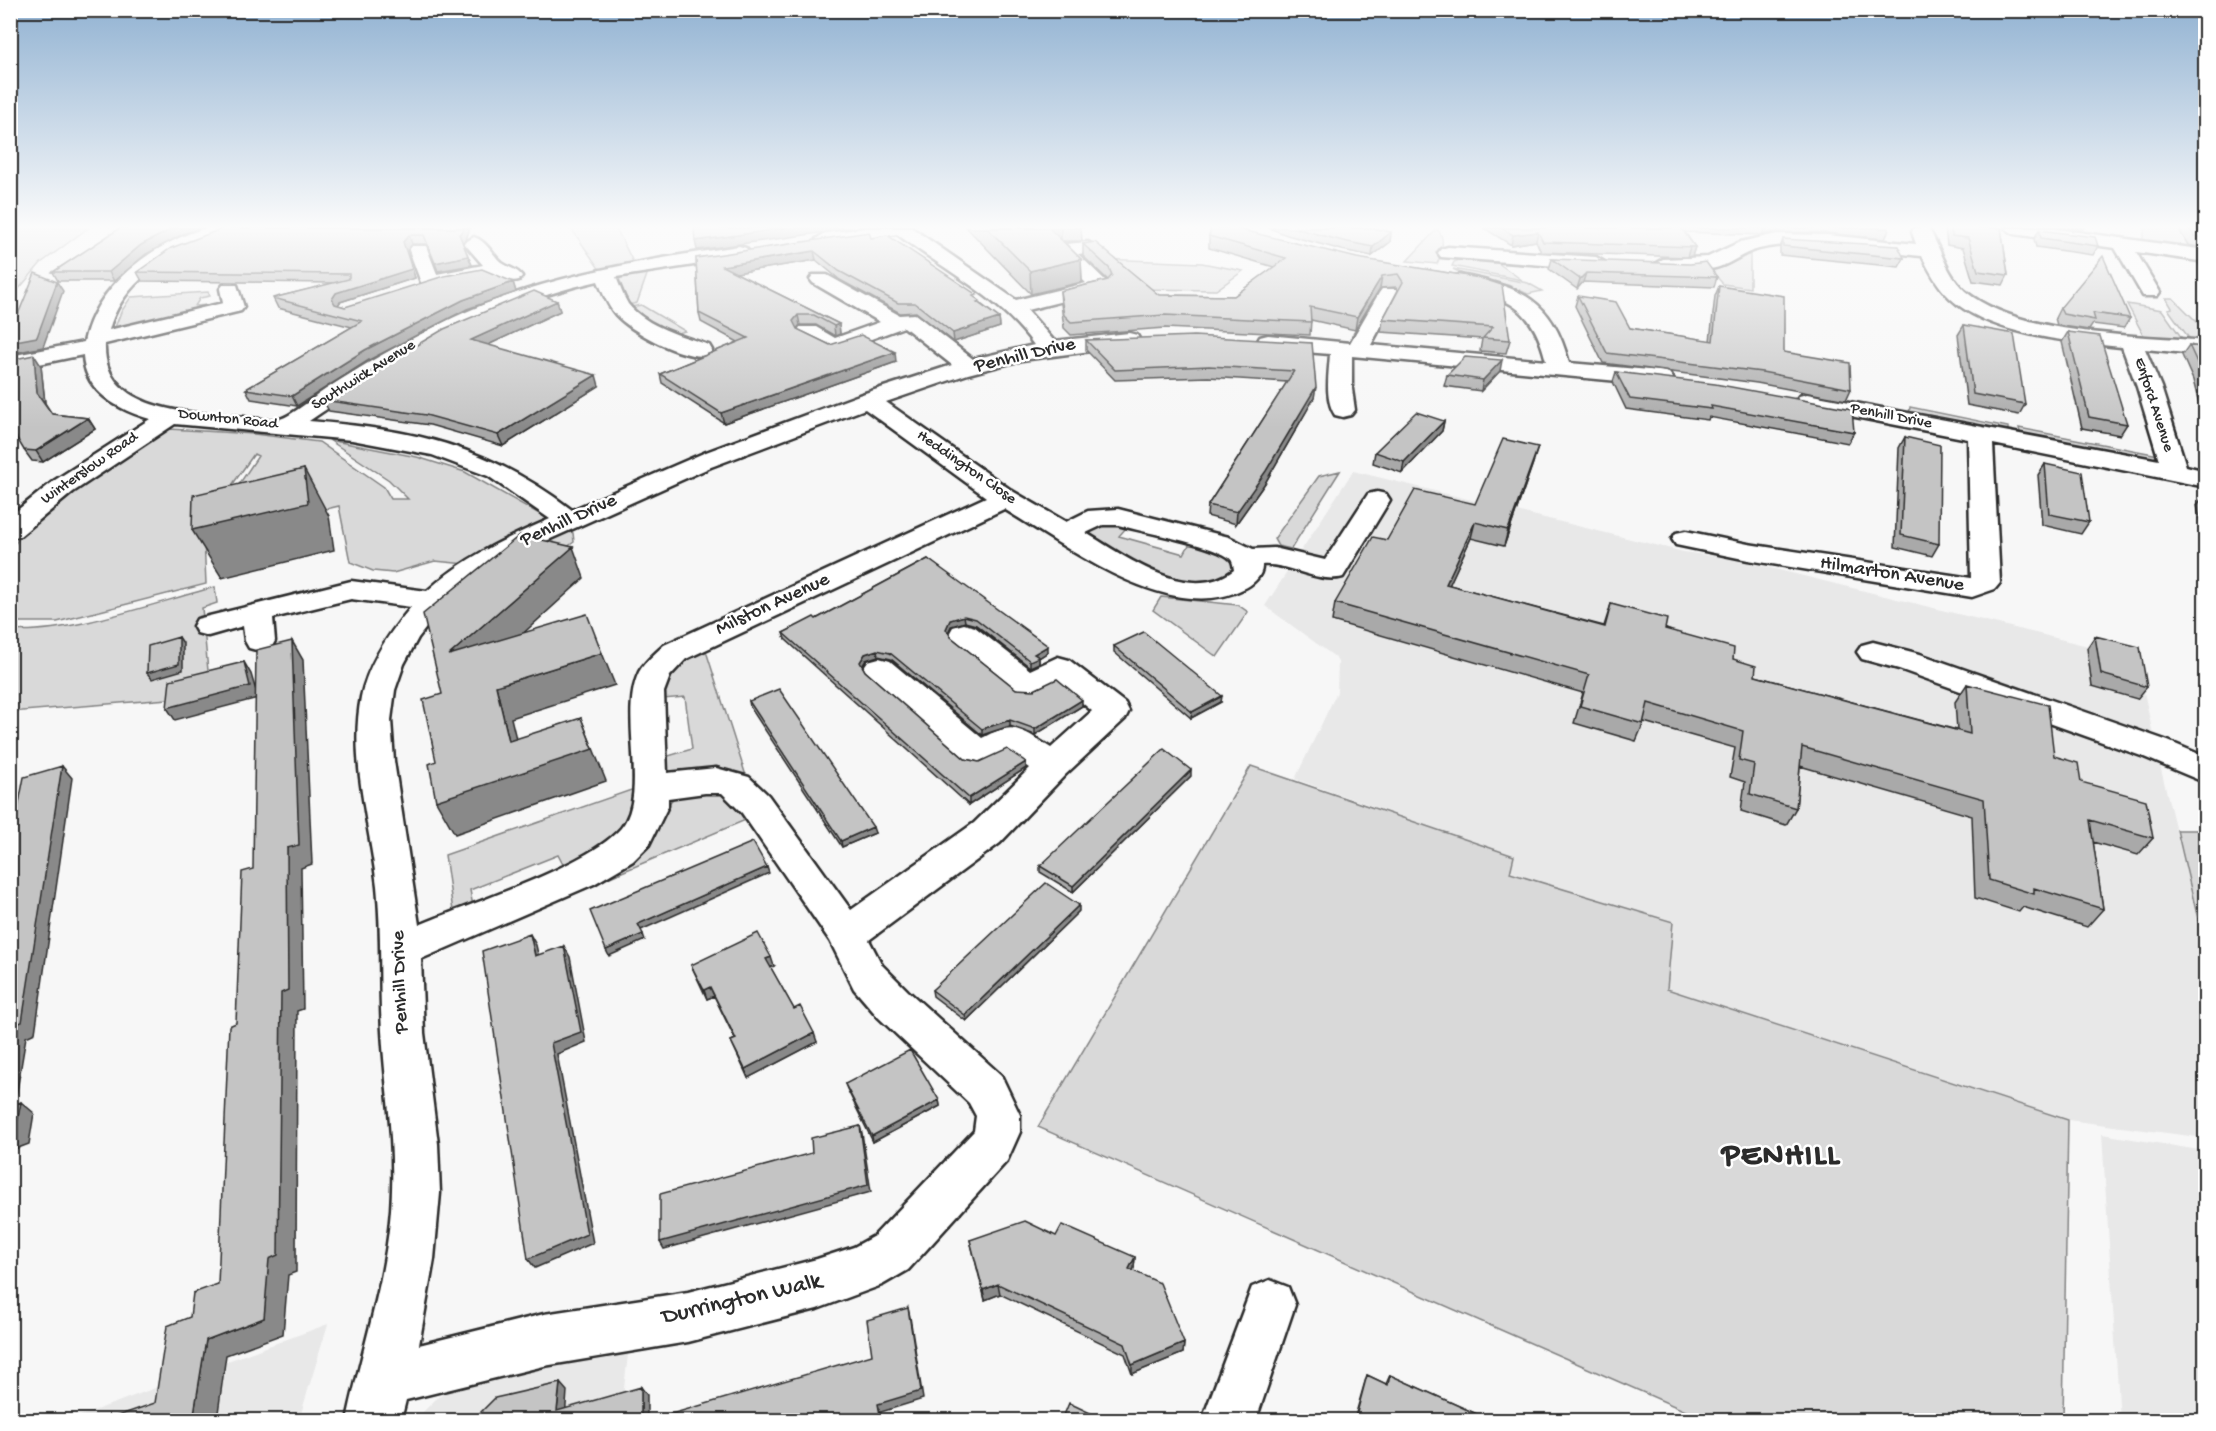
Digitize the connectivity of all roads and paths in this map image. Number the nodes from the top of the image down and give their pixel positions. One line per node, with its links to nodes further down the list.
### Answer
1 (117, 295): 17 (street)
2 (231, 295): 17 (street)
3 (531, 295): 30 (street, Southwick Avenue)
4 (614, 295): 21 (street)
5 (848, 295): 12 (street)
6 (995, 295): 11 (street)
7 (1063, 295): 11 (street)
8 (1388, 295): 19 (street)
9 (1514, 295): 23 (street)
10 (1959, 295): 16 (street)
11 (1012, 307): 18 (street)
12 (896, 322): 13 (street); 24 (street)
13 (808, 332)
14 (1148, 339): 18 (street, Penhill Drive)
15 (1249, 340): 19 (street)
16 (2130, 340): 20 (street); 32 (street, Enford Avenue)
17 (93, 343): 22 (street); 29 (street, Downton Road)
18 (1047, 347): 24 (street, Penhill Drive)
19 (1350, 348): 23 (street); 28 (street)
20 (2205, 348)
21 (701, 350)
22 (10, 363)
23 (1559, 367): 25 (street)
24 (970, 368): 27 (street, Penhill Drive)
25 (1682, 381)
26 (1784, 397): 31 (street, Penhill Drive)
27 (868, 400): 34 (street, Heddington Close); 36 (street, Penhill Drive)
28 (1343, 410)
29 (172, 415): 30 (street, Downton Road); 37 (street, Winterslow Road)
30 (285, 427): 36 (street, Downton Road)
31 (1980, 435): 32 (street, Penhill Drive); 39 (street, Hilmarton Avenue)
32 (2175, 471): 33 (street, Penhill Drive)
33 (2205, 479)
34 (1005, 498): 38 (street, Heddington Close); 48 (street, Milston Avenue)
35 (1377, 500): 40 (street)
36 (568, 520): 41 (street, Penhill Drive)
37 (10, 530)
38 (1065, 533): 40 (street); 40 (street, Heddington Close)
39 (1686, 540)
40 (1246, 558)
41 (434, 601): 42 (street); 50 (street, Penhill Drive)
42 (208, 626)
43 (964, 634): 46 (street)
44 (1873, 652): 47 (street)
45 (879, 668): 46 (street)
46 (1053, 766): 49 (street)
47 (2205, 771)
48 (649, 789): 49 (street); 50 (street, Milston Avenue)
49 (847, 935): 52 (street, Durrington Walk)
50 (401, 950): 52 (street, Penhill Drive)
51 (1270, 1305): 53 (street)
52 (380, 1400)
53 (1229, 1420)

